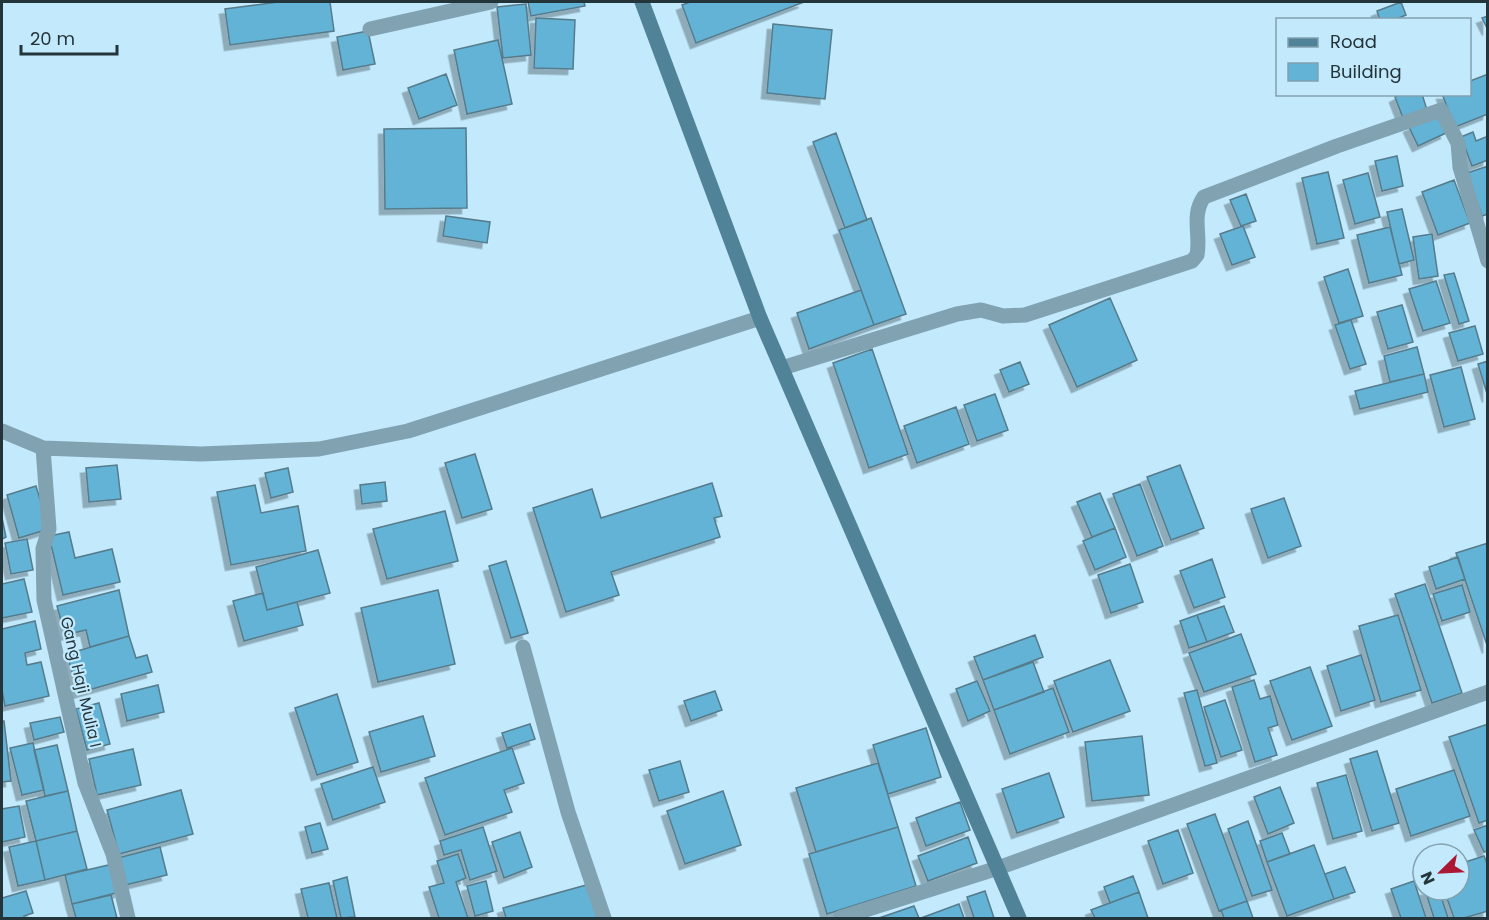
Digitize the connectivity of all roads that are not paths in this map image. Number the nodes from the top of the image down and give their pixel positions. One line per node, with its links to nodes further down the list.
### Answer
1 (491, 2): 3 (street)
2 (642, 2): 5 (main road)
3 (370, 29)
4 (1488, 261): 6 (street)
5 (760, 318): 6 (main road); 8 (street)
6 (782, 368): 11 (main road)
7 (2, 431): 8 (street)
8 (43, 448): 12 (street, Gang Haji Mulia I)
9 (523, 647): 13 (street)
10 (1488, 692): 11 (street)
11 (998, 868): 14 (street); 15 (main road)
12 (128, 918)
13 (604, 918)
14 (840, 918)
15 (1019, 918)

